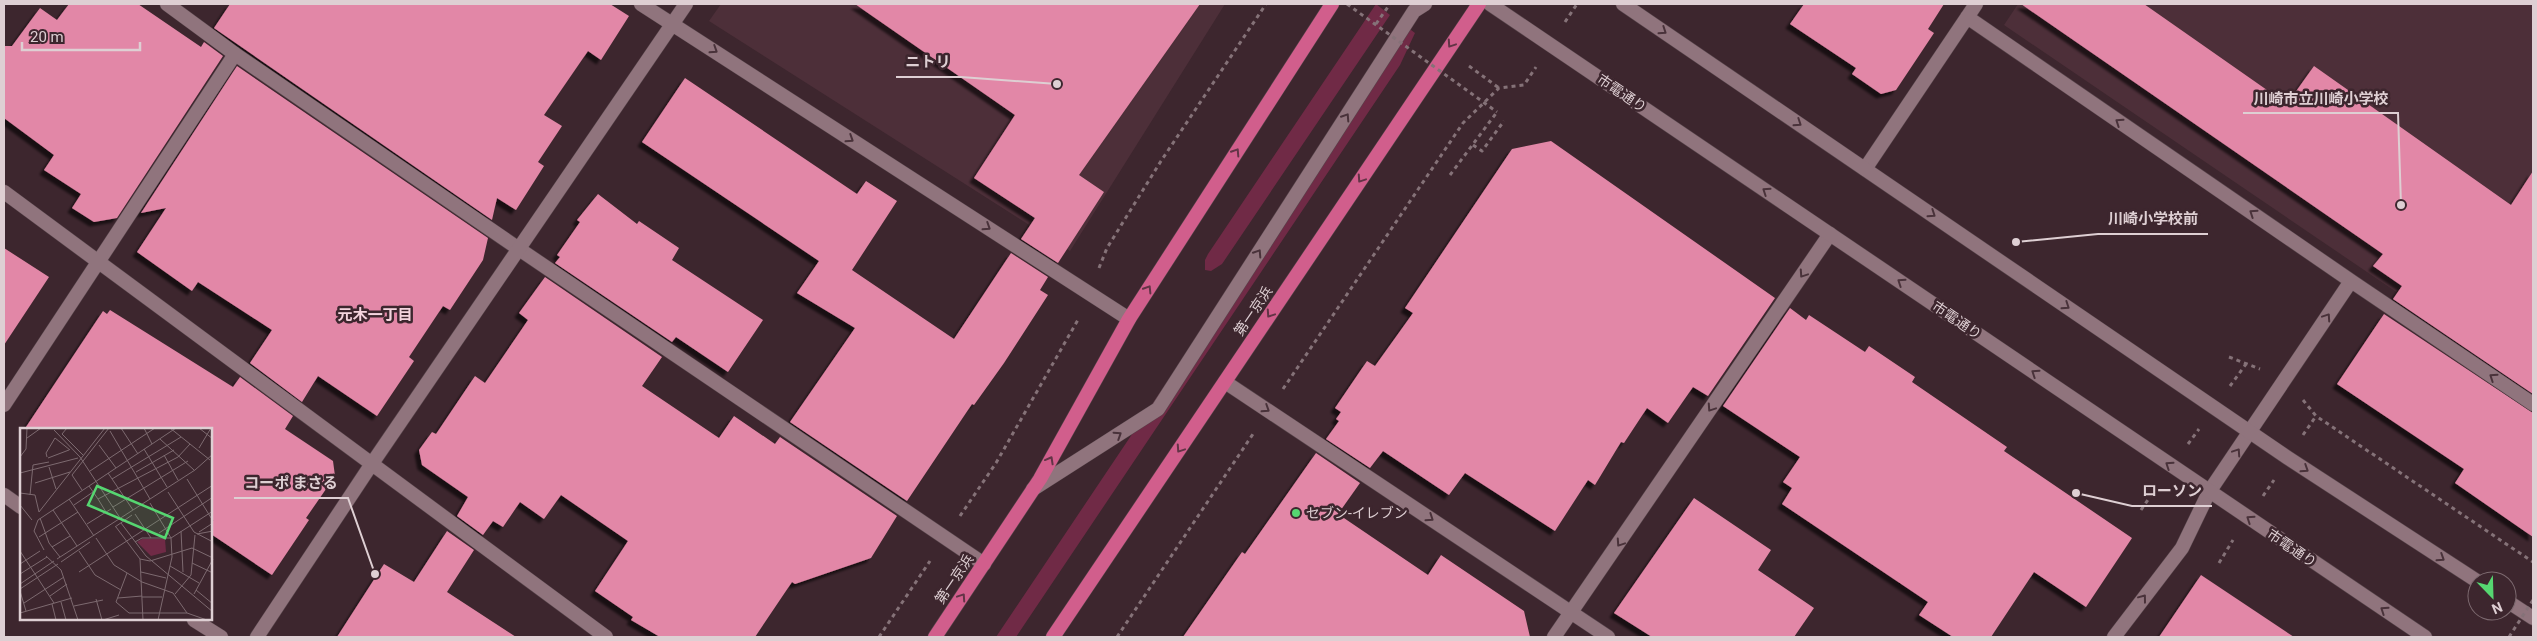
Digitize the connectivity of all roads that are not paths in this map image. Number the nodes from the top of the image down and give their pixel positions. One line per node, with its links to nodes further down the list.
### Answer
1 (167, 4): 12 (street)
2 (641, 4): 11 (street)
3 (686, 4): 11 (street)
4 (1332, 4): 19 (highway, 第一京浜, one-way to 4)
5 (1425, 4): 25 (street, one-way to 5)
6 (1479, 4): 20 (highway, 第一京浜, one-way to 20)
7 (1490, 4): 15 (street, 市電通り, one-way to 7)
8 (1623, 4): 13 (street, one-way to 13)
9 (1976, 4): 10 (street)
10 (1967, 17): 13 (street); 18 (street, one-way to 10)
11 (673, 24): 16 (street); 19 (street, one-way to 19)
12 (235, 54): 16 (street); 17 (street)
13 (1865, 169): 23 (street, one-way to 23)
14 (4, 192): 17 (street)
15 (1830, 234): 26 (street, 市電通り, one-way to 15); 32 (street, one-way to 32)
16 (519, 249): 24 (street); 29 (street)
17 (98, 261): 21 (street); 24 (street)
18 (2352, 281): 22 (street, one-way to 18); 23 (street, one-way to 18)
19 (1129, 319): 25 (highway, 第一京浜, one-way to 19)
20 (1225, 382): 32 (street, one-way to 32); 39 (highway, 第一京浜, one-way to 39)
21 (4, 404)
22 (2533, 404)
23 (2250, 432): 26 (street, one-way to 23); 30 (street, one-way to 30)
24 (370, 465): 36 (street); 37 (street)
25 (1033, 489): 29 (highway, 第一京浜)
26 (2210, 492): 42 (street, one-way to 26); 43 (street, 市電通り, one-way to 26)
27 (4, 495): 28 (street)
28 (20, 506)
29 (984, 564): 38 (highway, 第一京浜, one-way to 29)
30 (2467, 574)
31 (2517, 608): 33 (street)
32 (1572, 613): 40 (street); 41 (street)
33 (2533, 618)
34 (196, 621): 35 (street)
35 (221, 637)
36 (257, 637)
37 (606, 637)
38 (935, 637)
39 (1054, 637)
40 (1554, 637)
41 (1608, 637)
42 (2114, 637)
43 (2423, 637)

